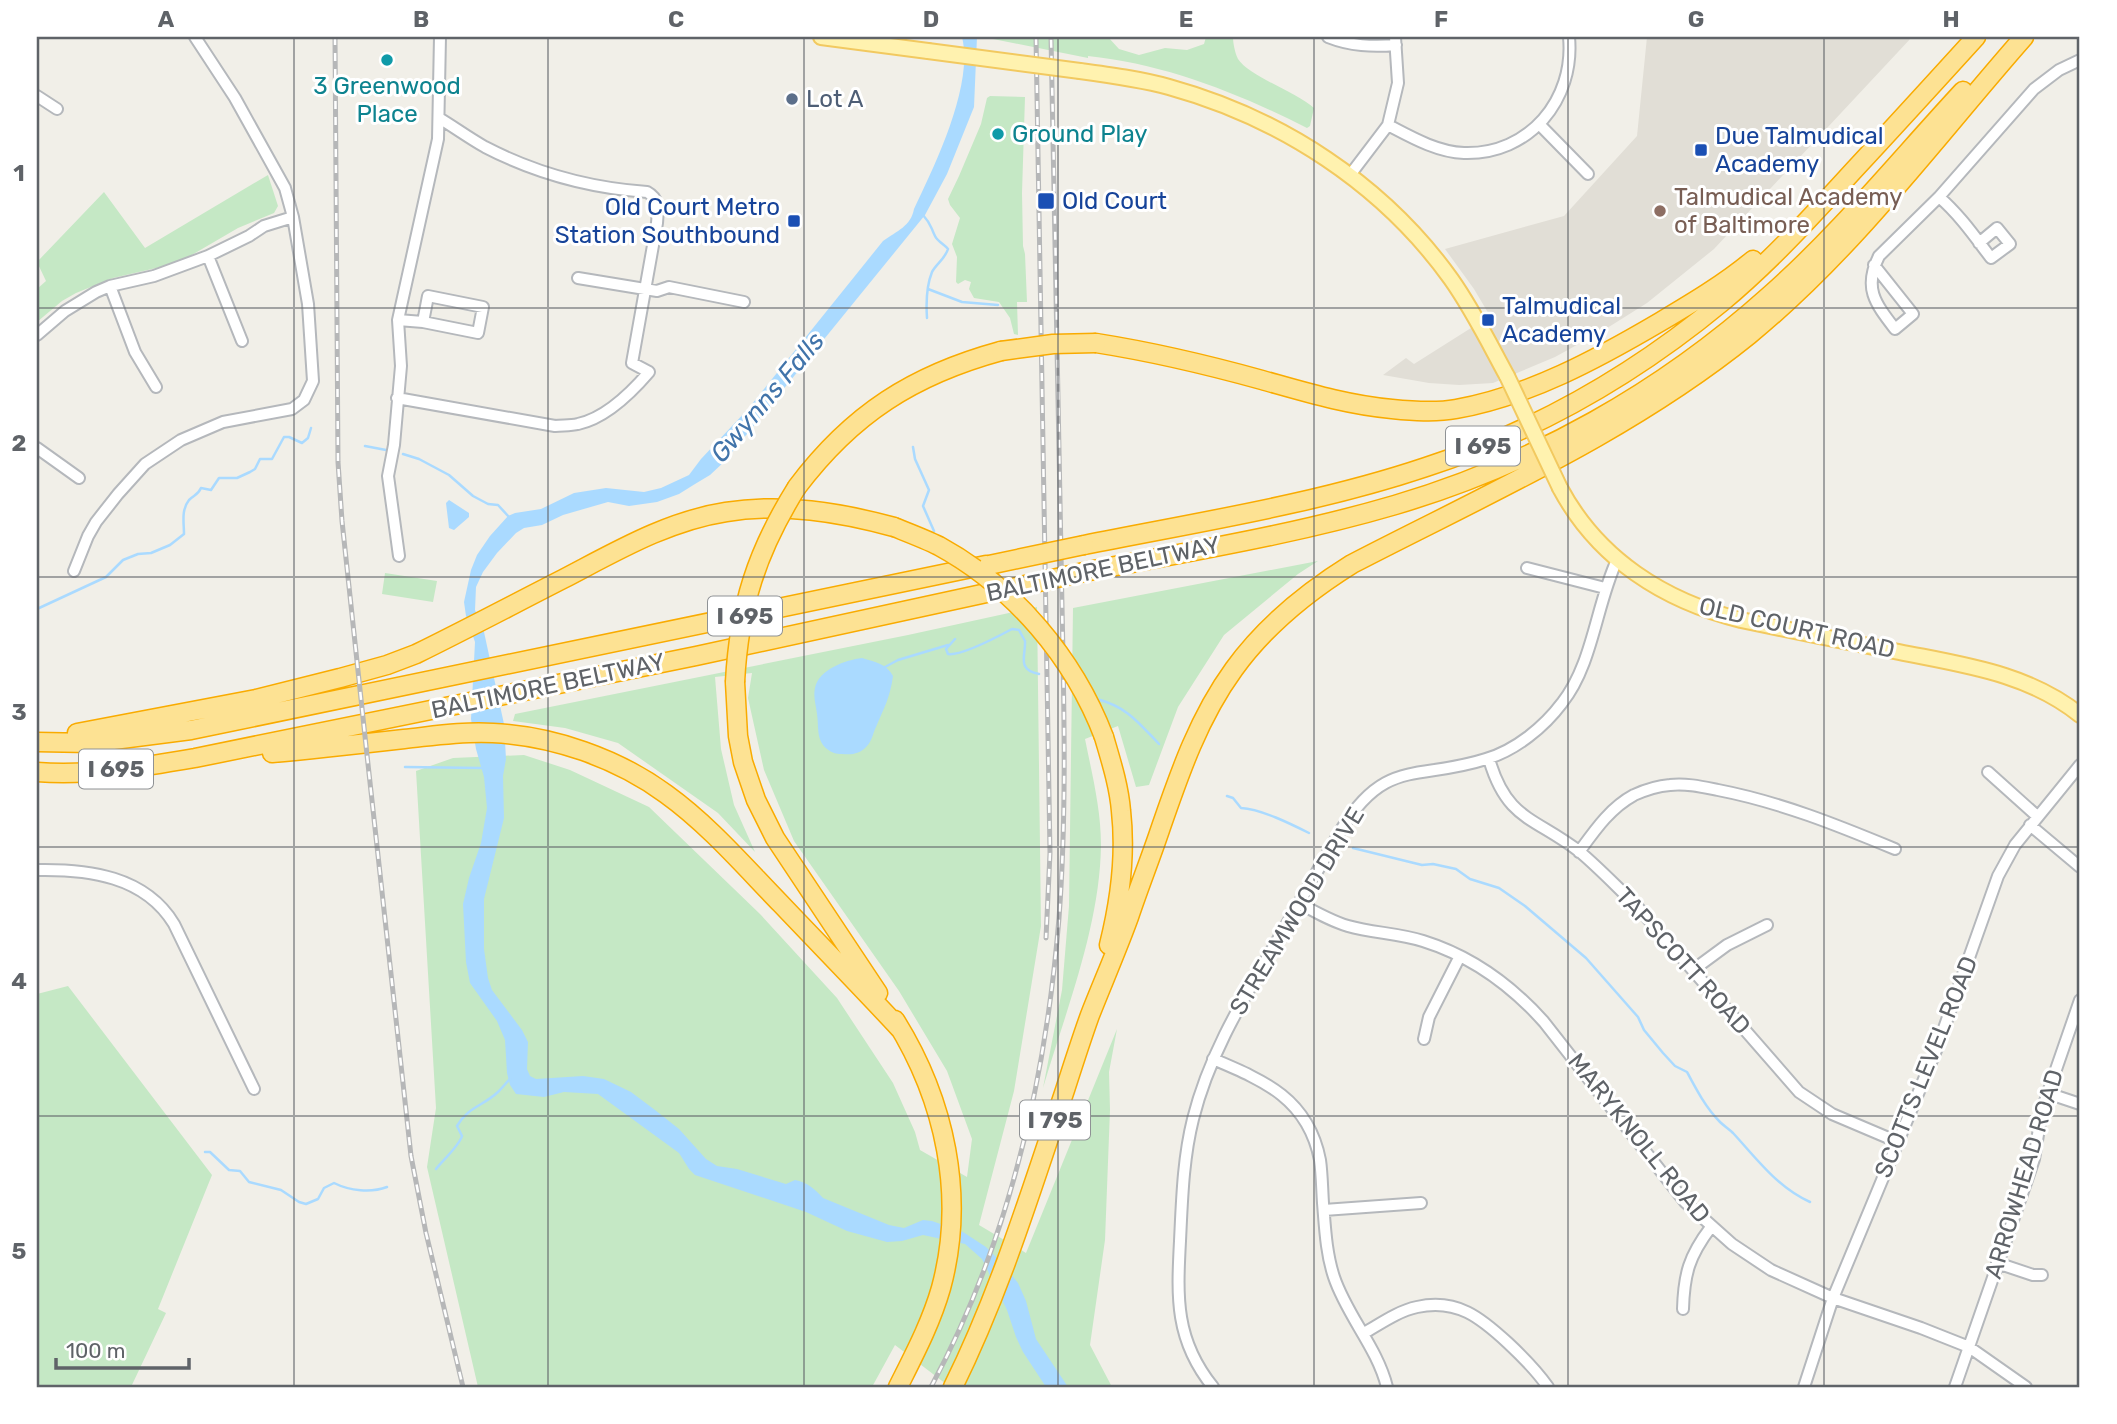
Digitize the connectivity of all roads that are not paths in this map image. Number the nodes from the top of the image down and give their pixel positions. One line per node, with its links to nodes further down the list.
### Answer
1 (195, 37): 20 (street)
2 (440, 37): 13 (street)
3 (821, 37): 17 (main road, OLD COURT ROAD, bridge)
4 (1328, 37): 9 (street)
5 (1569, 37): 14 (street)
6 (1976, 37): 19 (highway, BALTIMORE BELTWAY / I 695)
7 (2013, 37): 43 (highway, BALTIMORE BELTWAY / I 695, bridge)
8 (2024, 37): 58 (highway)
9 (1396, 41): 15 (street)
10 (2080, 60): 18 (street)
11 (37, 96): 12 (street)
12 (57, 109)
13 (439, 118): 26 (street); 28 (street)
14 (1539, 124): 15 (street); 16 (street)
15 (1388, 125): 17 (street)
16 (1588, 174)
17 (1350, 175): 37 (main road, OLD COURT ROAD, bridge)
18 (1938, 197): 21 (street); 23 (street)
19 (1817, 211): 42 (highway, BALTIMORE BELTWAY / I 695, bridge); 59 (highway, bridge)
20 (293, 217): 22 (street); 39 (street)
21 (1979, 243)
22 (208, 256): 25 (street); 31 (street)
23 (1874, 265): 23 (street)
24 (578, 278): 26 (street)
25 (110, 286): 30 (street); 32 (street)
26 (646, 289): 27 (street); 33 (street)
27 (744, 302)
28 (398, 320): 29 (street); 33 (street)
29 (423, 322): 29 (street)
30 (37, 335)
31 (242, 341)
32 (156, 387)
33 (397, 398): 36 (street)
34 (37, 448): 35 (street)
35 (79, 478)
36 (399, 556)
37 (1617, 560): 40 (street, STREAMWOOD DRIVE); 41 (main road, OLD COURT ROAD)
38 (1527, 568): 40 (street)
39 (74, 571)
40 (1605, 588): 44 (street, STREAMWOOD DRIVE)
41 (2080, 715)
42 (37, 740): 58 (highway, bridge)
43 (195, 758): 46 (highway, BALTIMORE BELTWAY / I 695); 59 (highway)
44 (1489, 759): 50 (street, TAPSCOTT ROAD); 53 (street, STREAMWOOD DRIVE)
45 (2080, 765): 48 (street, SCOTTS LEVEL ROAD)
46 (37, 772)
47 (1988, 772): 48 (street)
48 (2033, 821): 51 (street); 65 (street, SCOTTS LEVEL ROAD)
49 (1895, 849): 50 (street)
50 (1579, 852): 56 (street, TAPSCOTT ROAD)
51 (2080, 867)
52 (37, 870): 62 (street)
53 (1299, 903): 55 (street, MARYKNOLL ROAD); 61 (street, STREAMWOOD DRIVE)
54 (1767, 925): 56 (street)
55 (1460, 956): 60 (street); 68 (street, MARYKNOLL ROAD)
56 (1693, 970): 65 (street, TAPSCOTT ROAD)
57 (2080, 1000): 63 (street, ARROWHEAD ROAD)
58 (1090, 1016): 76 (highway, I 795)
59 (901, 1030): 75 (highway)
60 (1424, 1040)
61 (1213, 1059): 67 (street); 77 (street, STREAMWOOD DRIVE)
62 (254, 1089)
63 (2048, 1093): 64 (street); 69 (street, ARROWHEAD ROAD)
64 (2080, 1104)
65 (1898, 1142): 71 (street, SCOTTS LEVEL ROAD)
66 (1420, 1203): 67 (street)
67 (1324, 1210): 73 (street)
68 (1712, 1227): 71 (street, MARYKNOLL ROAD); 72 (street)
69 (1997, 1263): 70 (street); 74 (street, ARROWHEAD ROAD)
70 (2042, 1275)
71 (1833, 1298): 74 (street, MARYKNOLL ROAD); 80 (street, SCOTTS LEVEL ROAD)
72 (1683, 1309)
73 (1364, 1333): 78 (street); 79 (street)
74 (1969, 1347): 81 (street, ARROWHEAD ROAD); 82 (street, MARYKNOLL ROAD)
75 (899, 1386)
76 (953, 1387)
77 (1213, 1387)
78 (1387, 1387)
79 (1548, 1387)
80 (1804, 1387)
81 (1955, 1387)
82 (2026, 1387)

